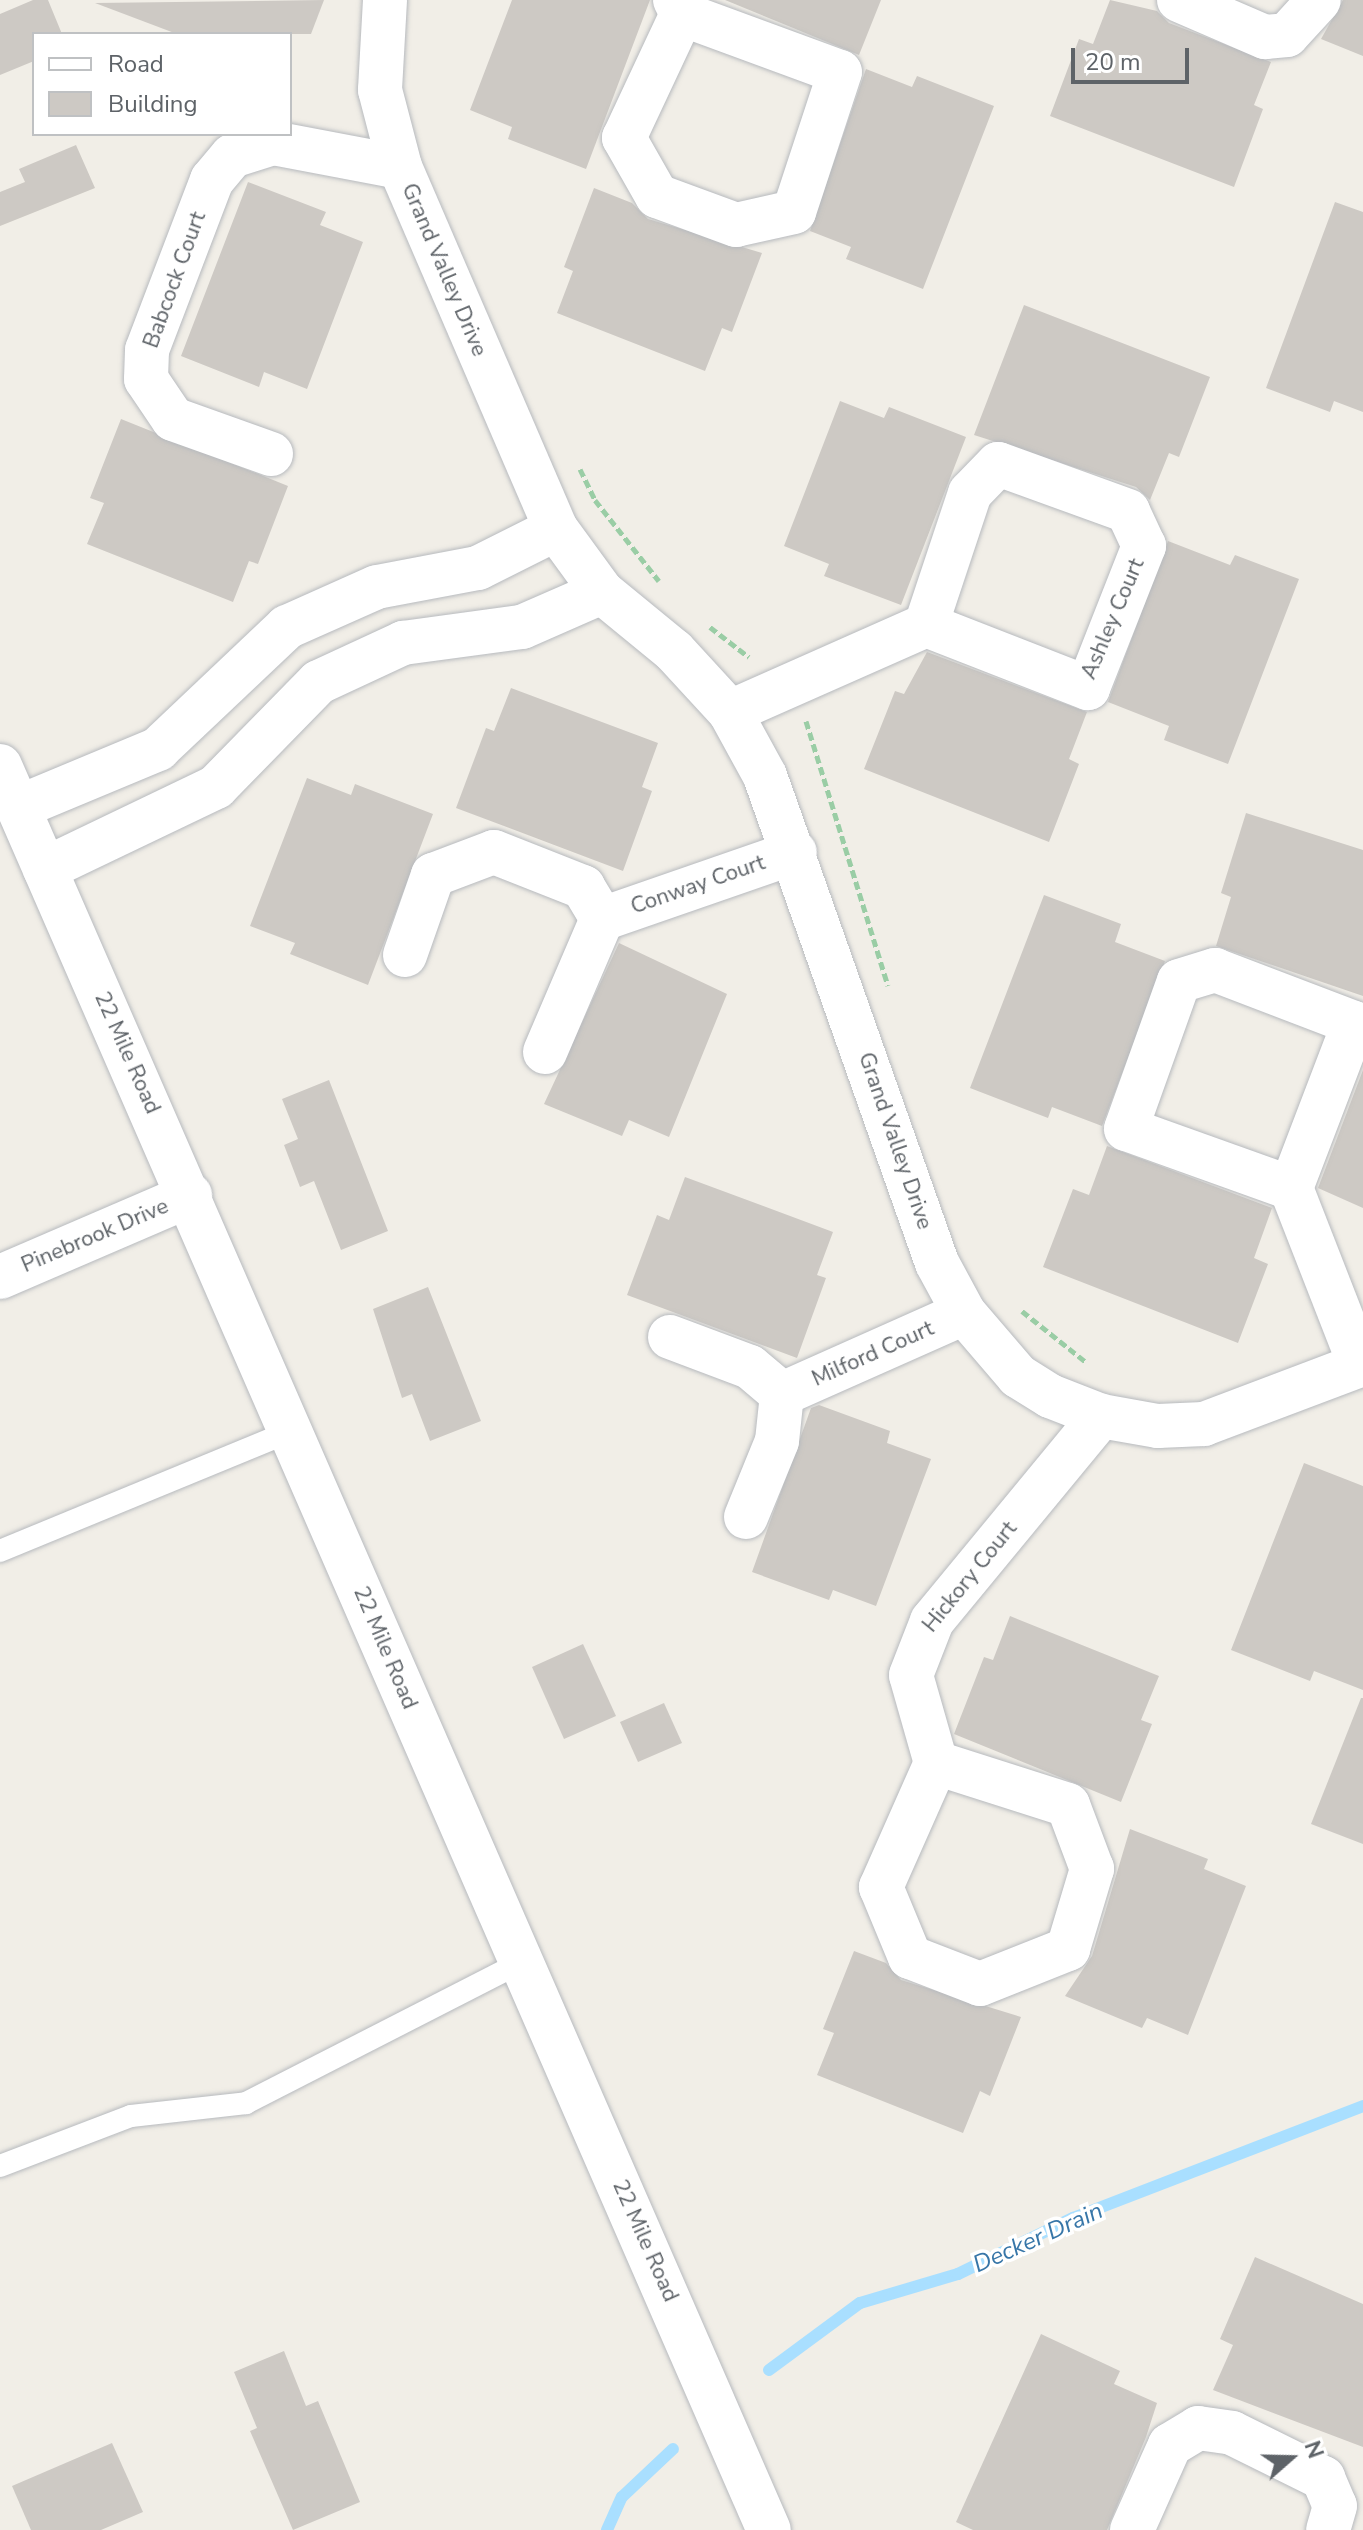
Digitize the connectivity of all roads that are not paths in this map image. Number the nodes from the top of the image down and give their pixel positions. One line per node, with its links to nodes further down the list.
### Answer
1 (385, 0): 6 (street, Grand Valley Drive)
2 (1179, 0): 3 (street)
3 (1319, 0)
4 (678, 7): 4 (street)
5 (248, 139): 6 (street, Babcock Court); 7 (street, Babcock Court)
6 (400, 167): 8 (street, Grand Valley Drive)
7 (271, 454)
8 (556, 529): 9 (street, Grand Valley Drive); 11 (street)
9 (602, 592): 12 (street); 13 (street, Grand Valley Drive)
10 (926, 625): 10 (street, Ashley Court); 13 (street)
11 (287, 627): 12 (street); 15 (street)
12 (319, 682): 17 (street)
13 (730, 712): 16 (street, Grand Valley Drive)
14 (0, 766): 15 (street, 22 Mile Road)
15 (19, 807): 17 (street, 22 Mile Road)
16 (795, 852): 18 (street, Conway Court); 24 (street, Grand Valley Drive)
17 (45, 869): 22 (street, 22 Mile Road)
18 (602, 919): 19 (street, Conway Court); 20 (street, Conway Court)
19 (405, 955)
20 (545, 1052)
21 (1291, 1188): 21 (street); 26 (street)
22 (190, 1195): 23 (street, Pinebrook Drive); 29 (street, 22 Mile Road)
23 (0, 1277)
24 (964, 1313): 27 (street, Milford Court); 28 (street, Grand Valley Drive)
25 (670, 1337): 27 (street)
26 (1362, 1365): 28 (street, Grand Valley Drive)
27 (782, 1394): 30 (street)
28 (1101, 1416): 32 (street, Hickory Court)
29 (291, 1431): 31 (lane); 33 (street, 22 Mile Road)
30 (746, 1517)
31 (0, 1551)
32 (936, 1763): 32 (street)
33 (522, 1962): 34 (lane); 35 (street, 22 Mile Road)
34 (0, 2166)
35 (769, 2530)
36 (1132, 2530): 37 (street)
37 (1328, 2530)

